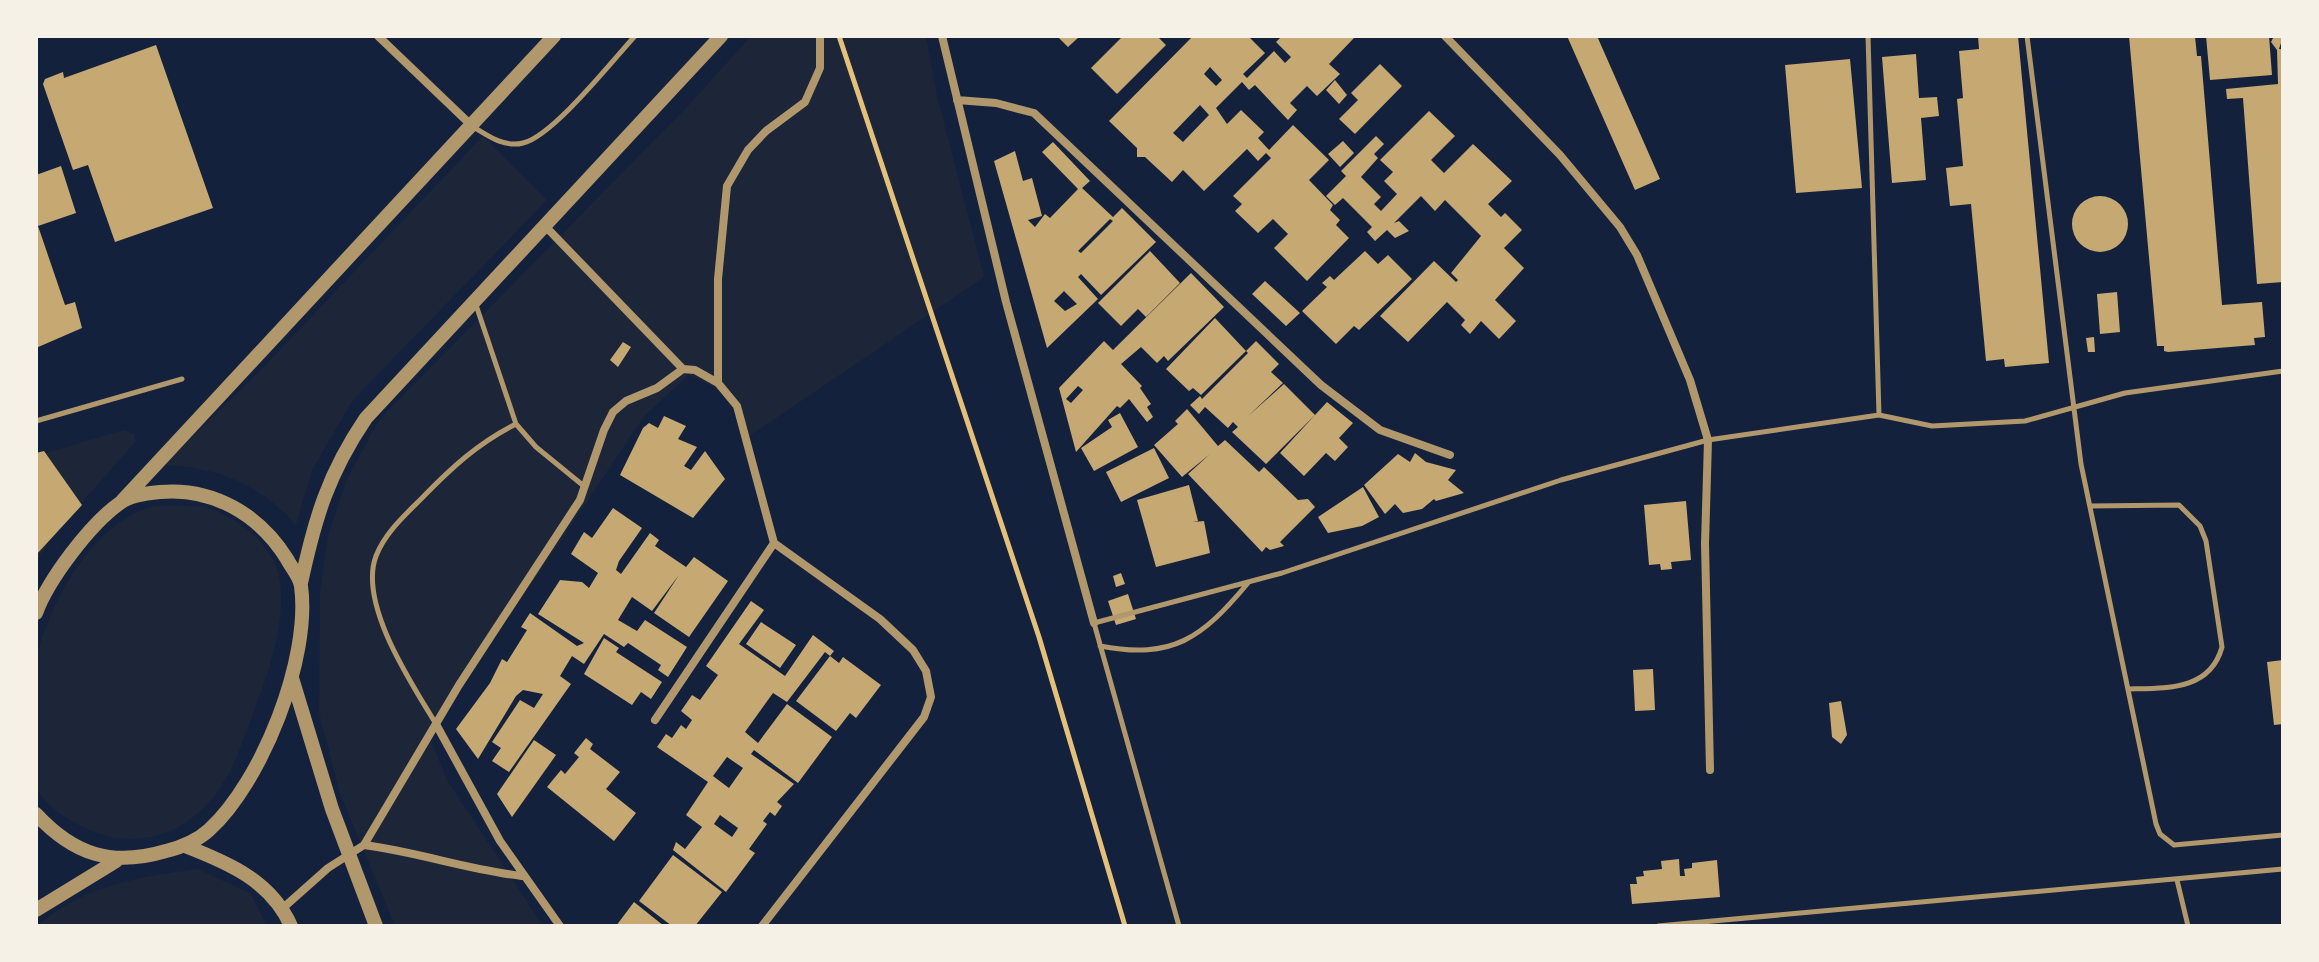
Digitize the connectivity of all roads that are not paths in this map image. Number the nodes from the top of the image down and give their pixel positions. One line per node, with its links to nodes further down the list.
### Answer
1 (378, 36): 11 (street)
2 (554, 36): 11 (street)
3 (635, 36): 11 (lane)
4 (721, 36): 12 (street)
5 (820, 36): 17 (street)
6 (942, 36): 10 (street)
7 (1445, 36): 22 (street)
8 (1868, 36): 19 (lane)
9 (2027, 36): 18 (lane)
10 (957, 100): 23 (street); 31 (street)
11 (471, 125): 25 (street)
12 (546, 227): 13 (street); 14 (street)
13 (475, 301): 21 (lane); 28 (street)
14 (683, 369): 17 (street); 24 (street)
15 (2283, 371): 18 (lane)
16 (182, 379): 20 (lane)
17 (718, 383): 27 (street)
18 (2074, 406): 19 (lane); 26 (lane)
19 (1879, 415): 22 (lane)
20 (36, 421)
21 (516, 424): 24 (lane); 36 (lane)
22 (1708, 440): 29 (lane); 37 (street)
23 (1450, 455)
24 (586, 487): 36 (street)
25 (122, 501): 28 (street); 30 (street)
26 (2090, 506): 34 (lane); 34 (lane)
27 (774, 543): 35 (street); 52 (street)
28 (301, 583): 33 (street)
29 (1248, 583): 31 (lane); 32 (lane)
30 (36, 613)
31 (1094, 623): 32 (lane)
32 (1100, 646): 53 (lane)
33 (292, 678): 41 (street); 42 (street)
34 (2128, 689): 39 (lane)
35 (655, 720)
36 (437, 726): 40 (street); 45 (street)
37 (1710, 770)
38 (36, 814): 43 (street)
39 (2283, 835)
40 (364, 845): 42 (street); 45 (street)
41 (185, 846): 43 (street); 47 (street)
42 (348, 855): 47 (street); 50 (street)
43 (116, 861): 48 (street)
44 (2283, 869): 46 (lane)
45 (522, 876): 51 (street)
46 (2177, 880): 54 (lane); 55 (lane)
47 (283, 908): 49 (street)
48 (36, 910)
49 (291, 926)
50 (376, 926)
51 (560, 926)
52 (762, 926)
53 (1179, 926)
54 (1658, 926)
55 (2188, 926)

